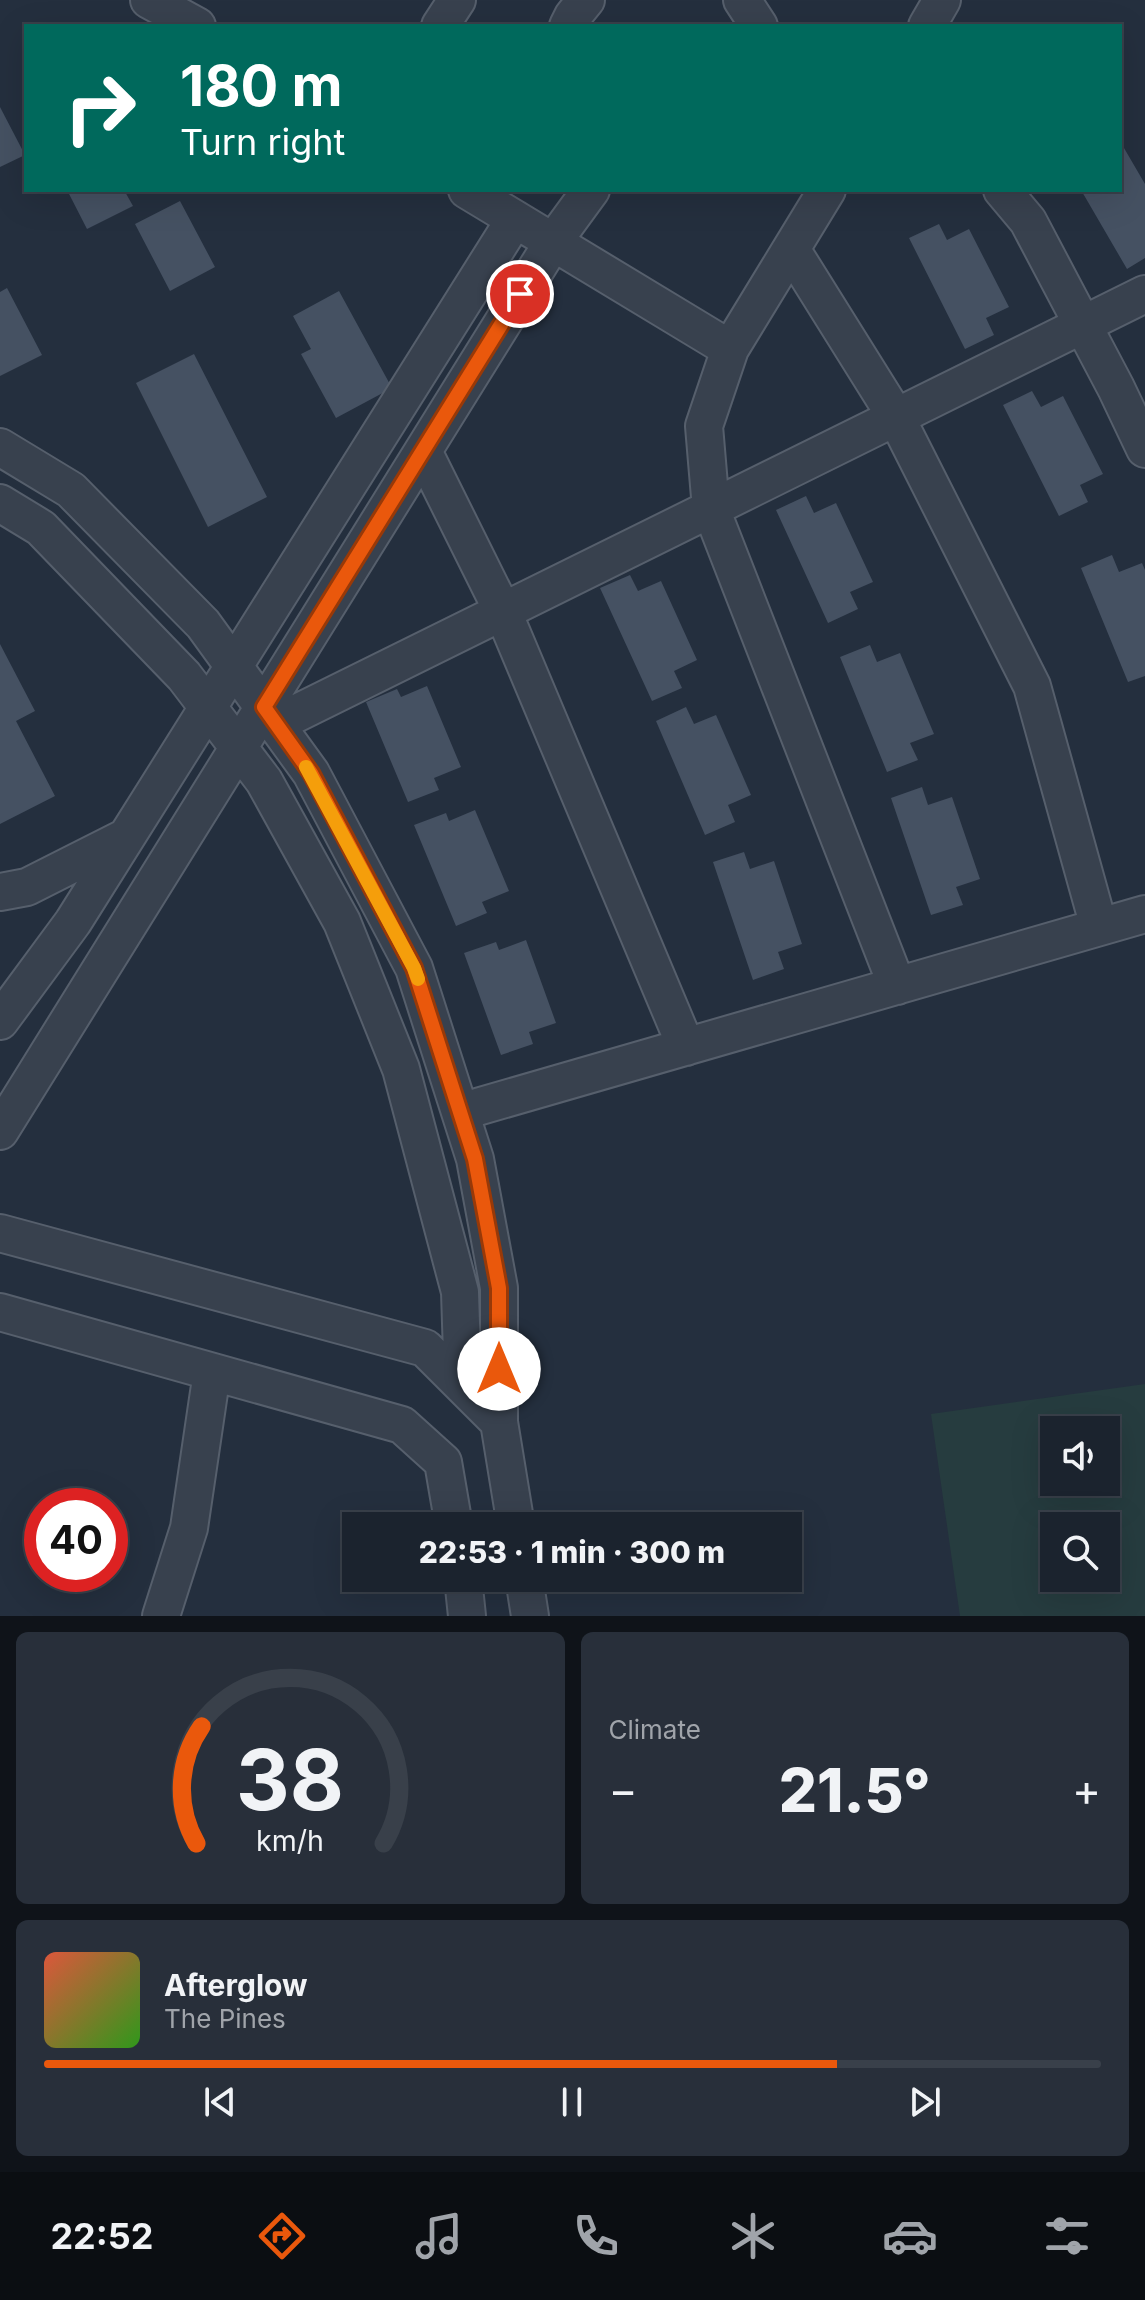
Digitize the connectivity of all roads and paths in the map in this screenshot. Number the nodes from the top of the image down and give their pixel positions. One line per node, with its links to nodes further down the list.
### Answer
1 (149, 0): 4 (street)
2 (457, 0): 5 (street)
3 (742, 0): 6 (street)
4 (193, 24)
5 (441, 24)
6 (758, 24)
7 (470, 192): 11 (street)
8 (590, 192): 12 (street)
9 (826, 192): 13 (street)
10 (1004, 192): 15 (street)
11 (515, 219): 12 (street); 24 (street)
12 (553, 242): 16 (street); 20 (street)
13 (791, 249): 16 (street); 17 (street)
14 (1145, 294): 15 (street)
15 (1083, 325): 17 (street); 19 (street)
16 (730, 349): 22 (street)
17 (896, 417): 22 (street); 31 (street)
18 (0, 447): 24 (street)
19 (1145, 449)
20 (423, 451): 23 (street); 26 (street)
21 (0, 503): 25 (street)
22 (711, 509): 23 (street); 32 (street)
23 (503, 612): 26 (street); 34 (street)
24 (234, 666): 25 (street); 26 (street)
25 (208, 707): 27 (street); 28 (street)
26 (270, 716): 27 (street); 35 (street)
27 (239, 747): 36 (street); 40 (street)
28 (126, 837): 29 (street); 33 (street)
29 (0, 892)
30 (1145, 914): 31 (street)
31 (1099, 927): 32 (street)
32 (897, 986): 34 (street)
33 (0, 1021)
34 (686, 1047): 35 (street)
35 (460, 1112): 41 (street)
36 (0, 1131)
37 (0, 1233): 40 (street)
38 (0, 1312): 39 (street)
39 (212, 1372): 42 (street); 46 (street)
40 (463, 1386): 41 (street)
41 (499, 1422): 43 (street)
42 (452, 1512)
43 (514, 1512)
44 (464, 1592): 47 (street)
45 (526, 1592): 48 (street)
46 (161, 1616)
47 (467, 1616)
48 (530, 1616)

